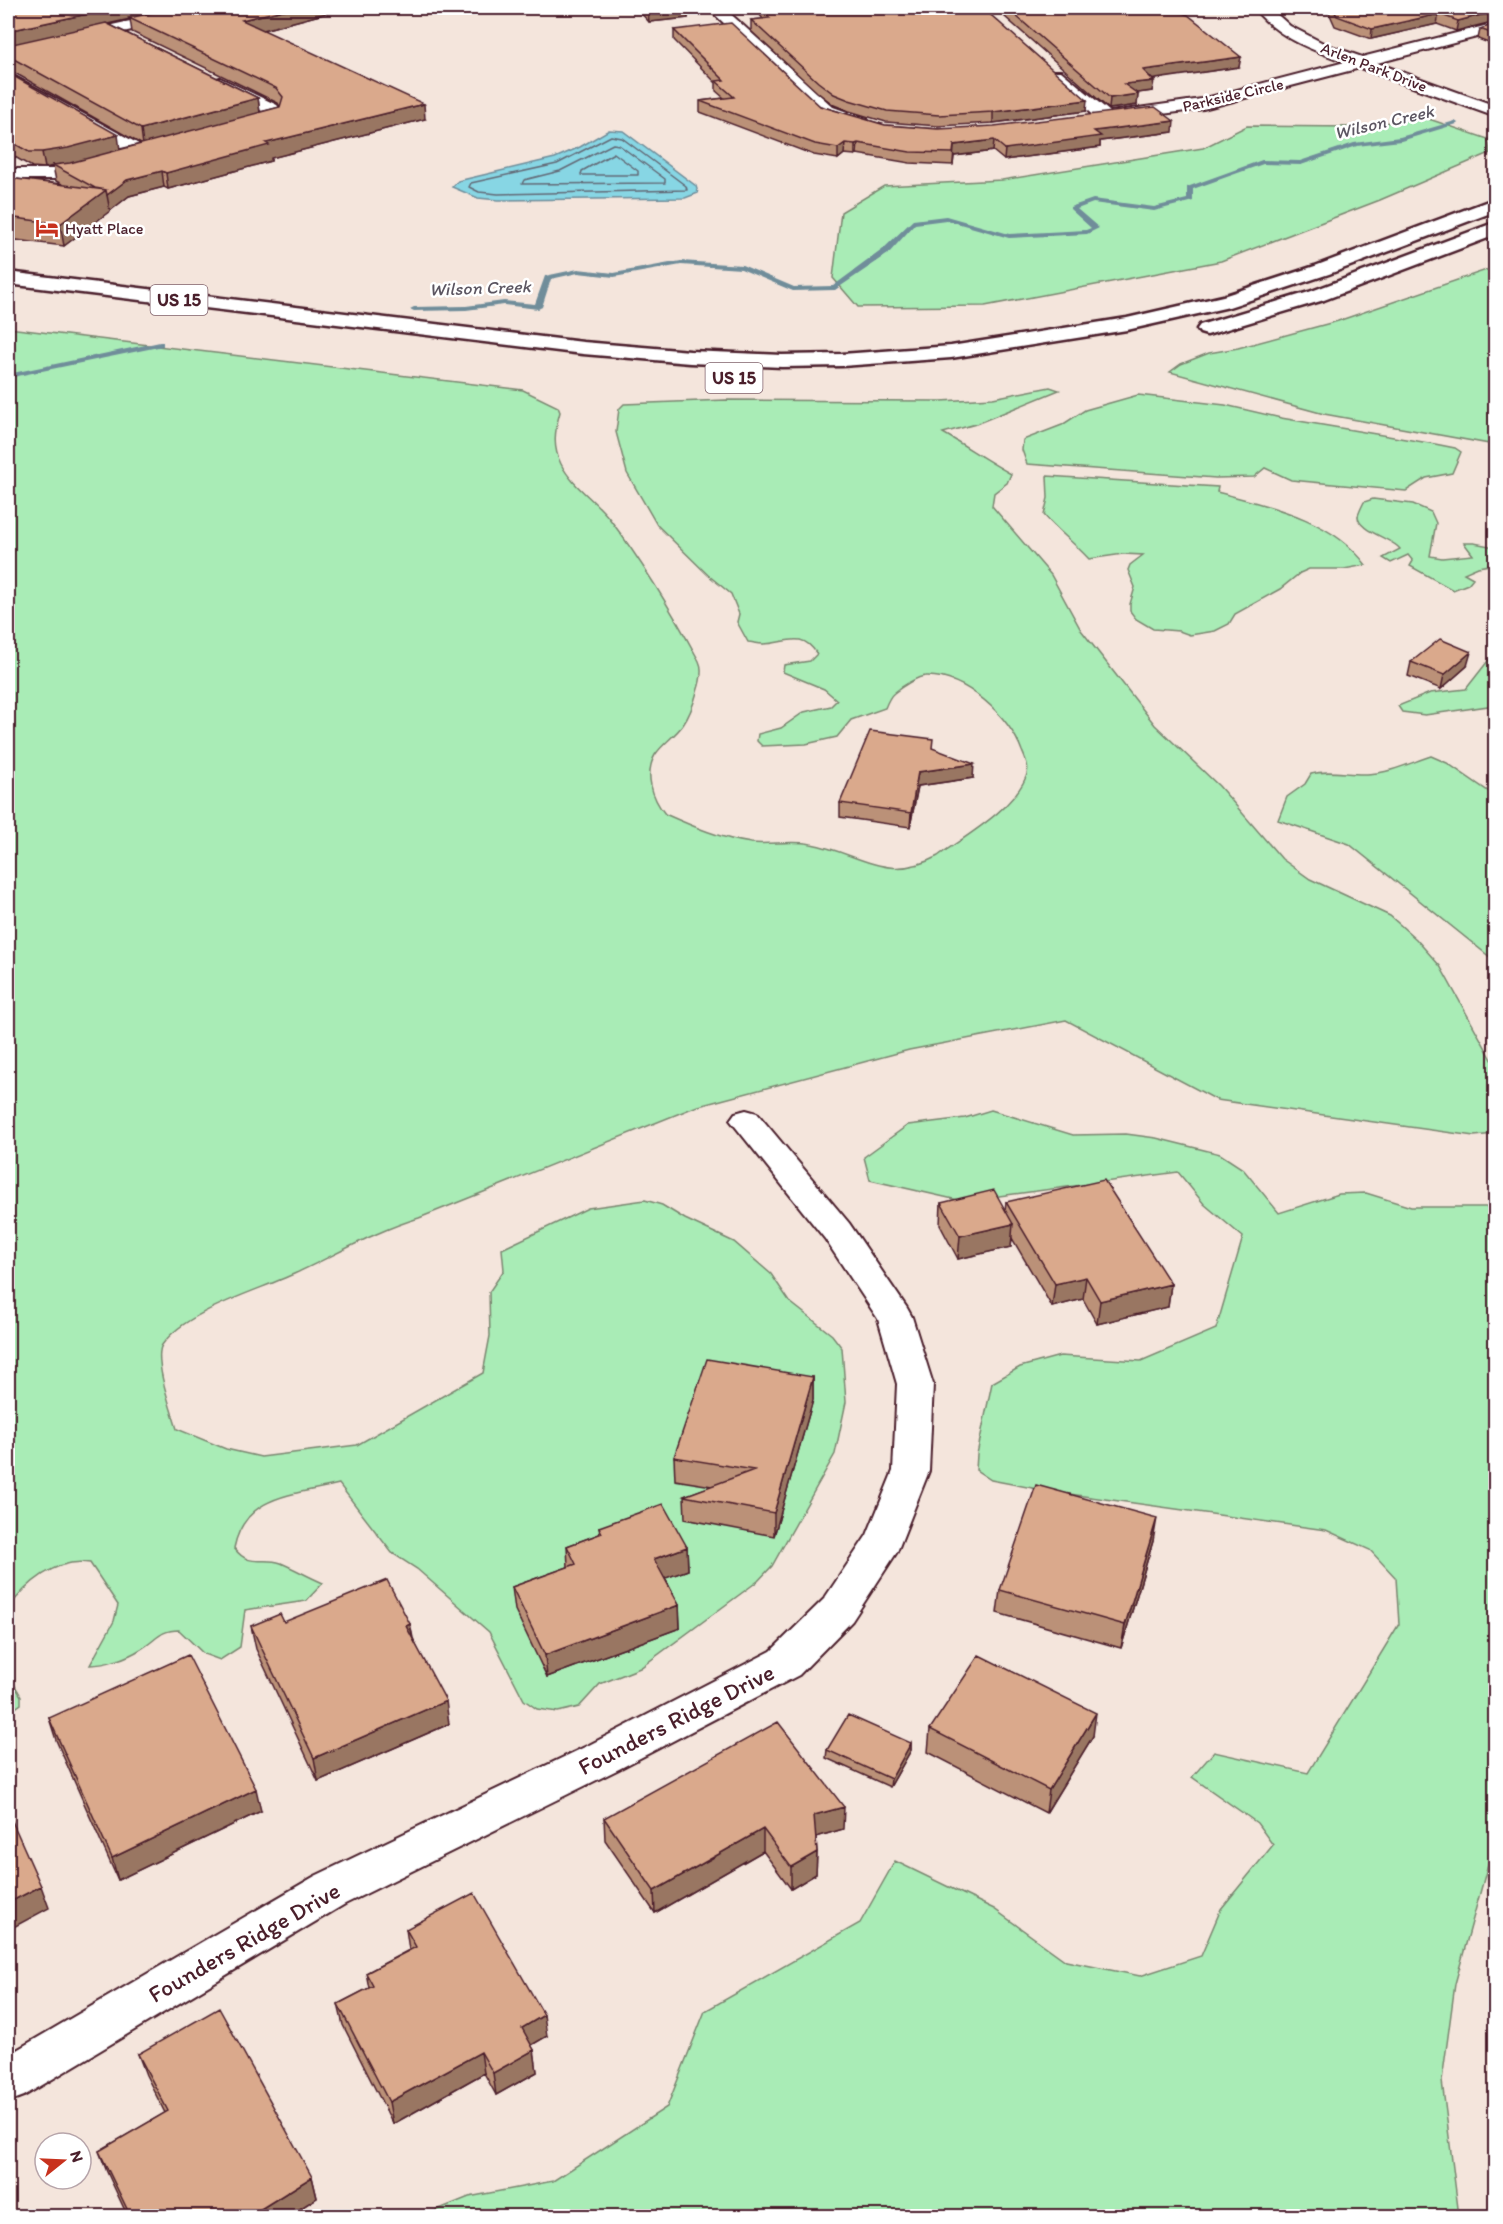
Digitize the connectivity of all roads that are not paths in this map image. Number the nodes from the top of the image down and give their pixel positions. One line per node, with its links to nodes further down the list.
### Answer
1 (207, 8): 5 (street)
2 (716, 8): 17 (street)
3 (1262, 8): 11 (street, Arlen Park Drive)
4 (1496, 27): 11 (street, Parkside Circle)
5 (111, 30): 7 (street); 8 (street)
6 (23, 36): 8 (street)
7 (138, 43)
8 (41, 45): 9 (street)
9 (8, 53)
10 (1042, 62): 15 (street)
11 (1361, 63): 14 (street, Arlen Park Drive); 15 (street, Parkside Circle)
12 (200, 74): 18 (street)
13 (8, 78): 19 (street)
14 (1496, 112)
15 (1104, 116): 16 (street, Parkside Circle)
16 (1077, 120)
17 (874, 126)
18 (230, 130)
19 (8, 174)
20 (1496, 204): 22 (highway, US 15)
21 (1496, 228): 23 (highway)
22 (8, 278)
23 (1192, 332)
24 (559, 365): 25 (highway)
25 (604, 370)
26 (960, 371): 27 (highway, US 15)
27 (706, 378)
28 (746, 1119): 29 (street, Founders Ridge Drive)
29 (8, 2080)

